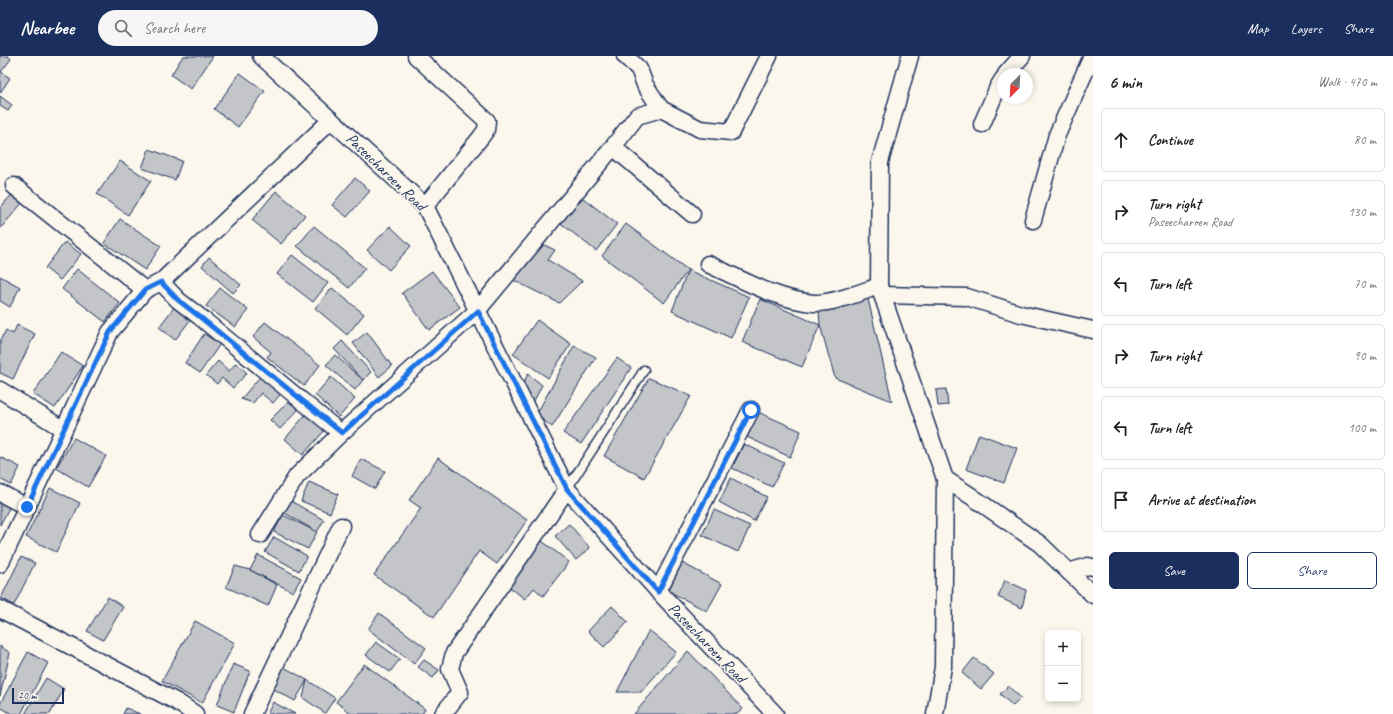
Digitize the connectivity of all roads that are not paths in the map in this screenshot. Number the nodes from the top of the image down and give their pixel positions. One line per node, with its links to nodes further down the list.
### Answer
1 (262, 56): 11 (street, Paseecharoen Road)
2 (416, 56): 15 (street)
3 (625, 56): 10 (street)
4 (769, 56): 10 (street)
5 (910, 56): 21 (street)
6 (1022, 56): 8 (street)
7 (1092, 56): 17 (street)
8 (1011, 68)
9 (997, 89): 12 (street)
10 (661, 109): 13 (street)
11 (331, 120): 15 (street, Paseecharoen Road); 19 (street)
12 (982, 124)
13 (613, 147): 16 (street); 22 (street)
14 (14, 186): 20 (street)
15 (425, 206): 22 (street, Paseecharoen Road)
16 (692, 214)
17 (1033, 220)
18 (708, 264): 21 (street)
19 (161, 282): 20 (street); 28 (street)
20 (145, 290): 27 (street)
21 (881, 290): 23 (street); 29 (street)
22 (478, 311): 28 (street); 30 (street, Paseecharoen Road)
23 (1093, 330)
24 (644, 370): 30 (lane)
25 (0, 390): 27 (street)
26 (751, 410): 38 (street)
27 (63, 429): 32 (street)
28 (342, 433): 34 (street)
29 (945, 479): 37 (street); 46 (street)
30 (567, 489): 38 (street, Paseecharoen Road); 45 (street)
31 (0, 493): 32 (street)
32 (27, 507): 35 (street)
33 (341, 526): 44 (street)
34 (260, 535)
35 (0, 564)
36 (1093, 567): 37 (street)
37 (1069, 572): 39 (street)
38 (658, 592): 42 (street, Paseecharoen Road)
39 (1093, 595)
40 (0, 609): 41 (street)
41 (174, 708): 43 (street)
42 (771, 713)
43 (195, 714)
44 (252, 714)
45 (443, 714)
46 (935, 714)

